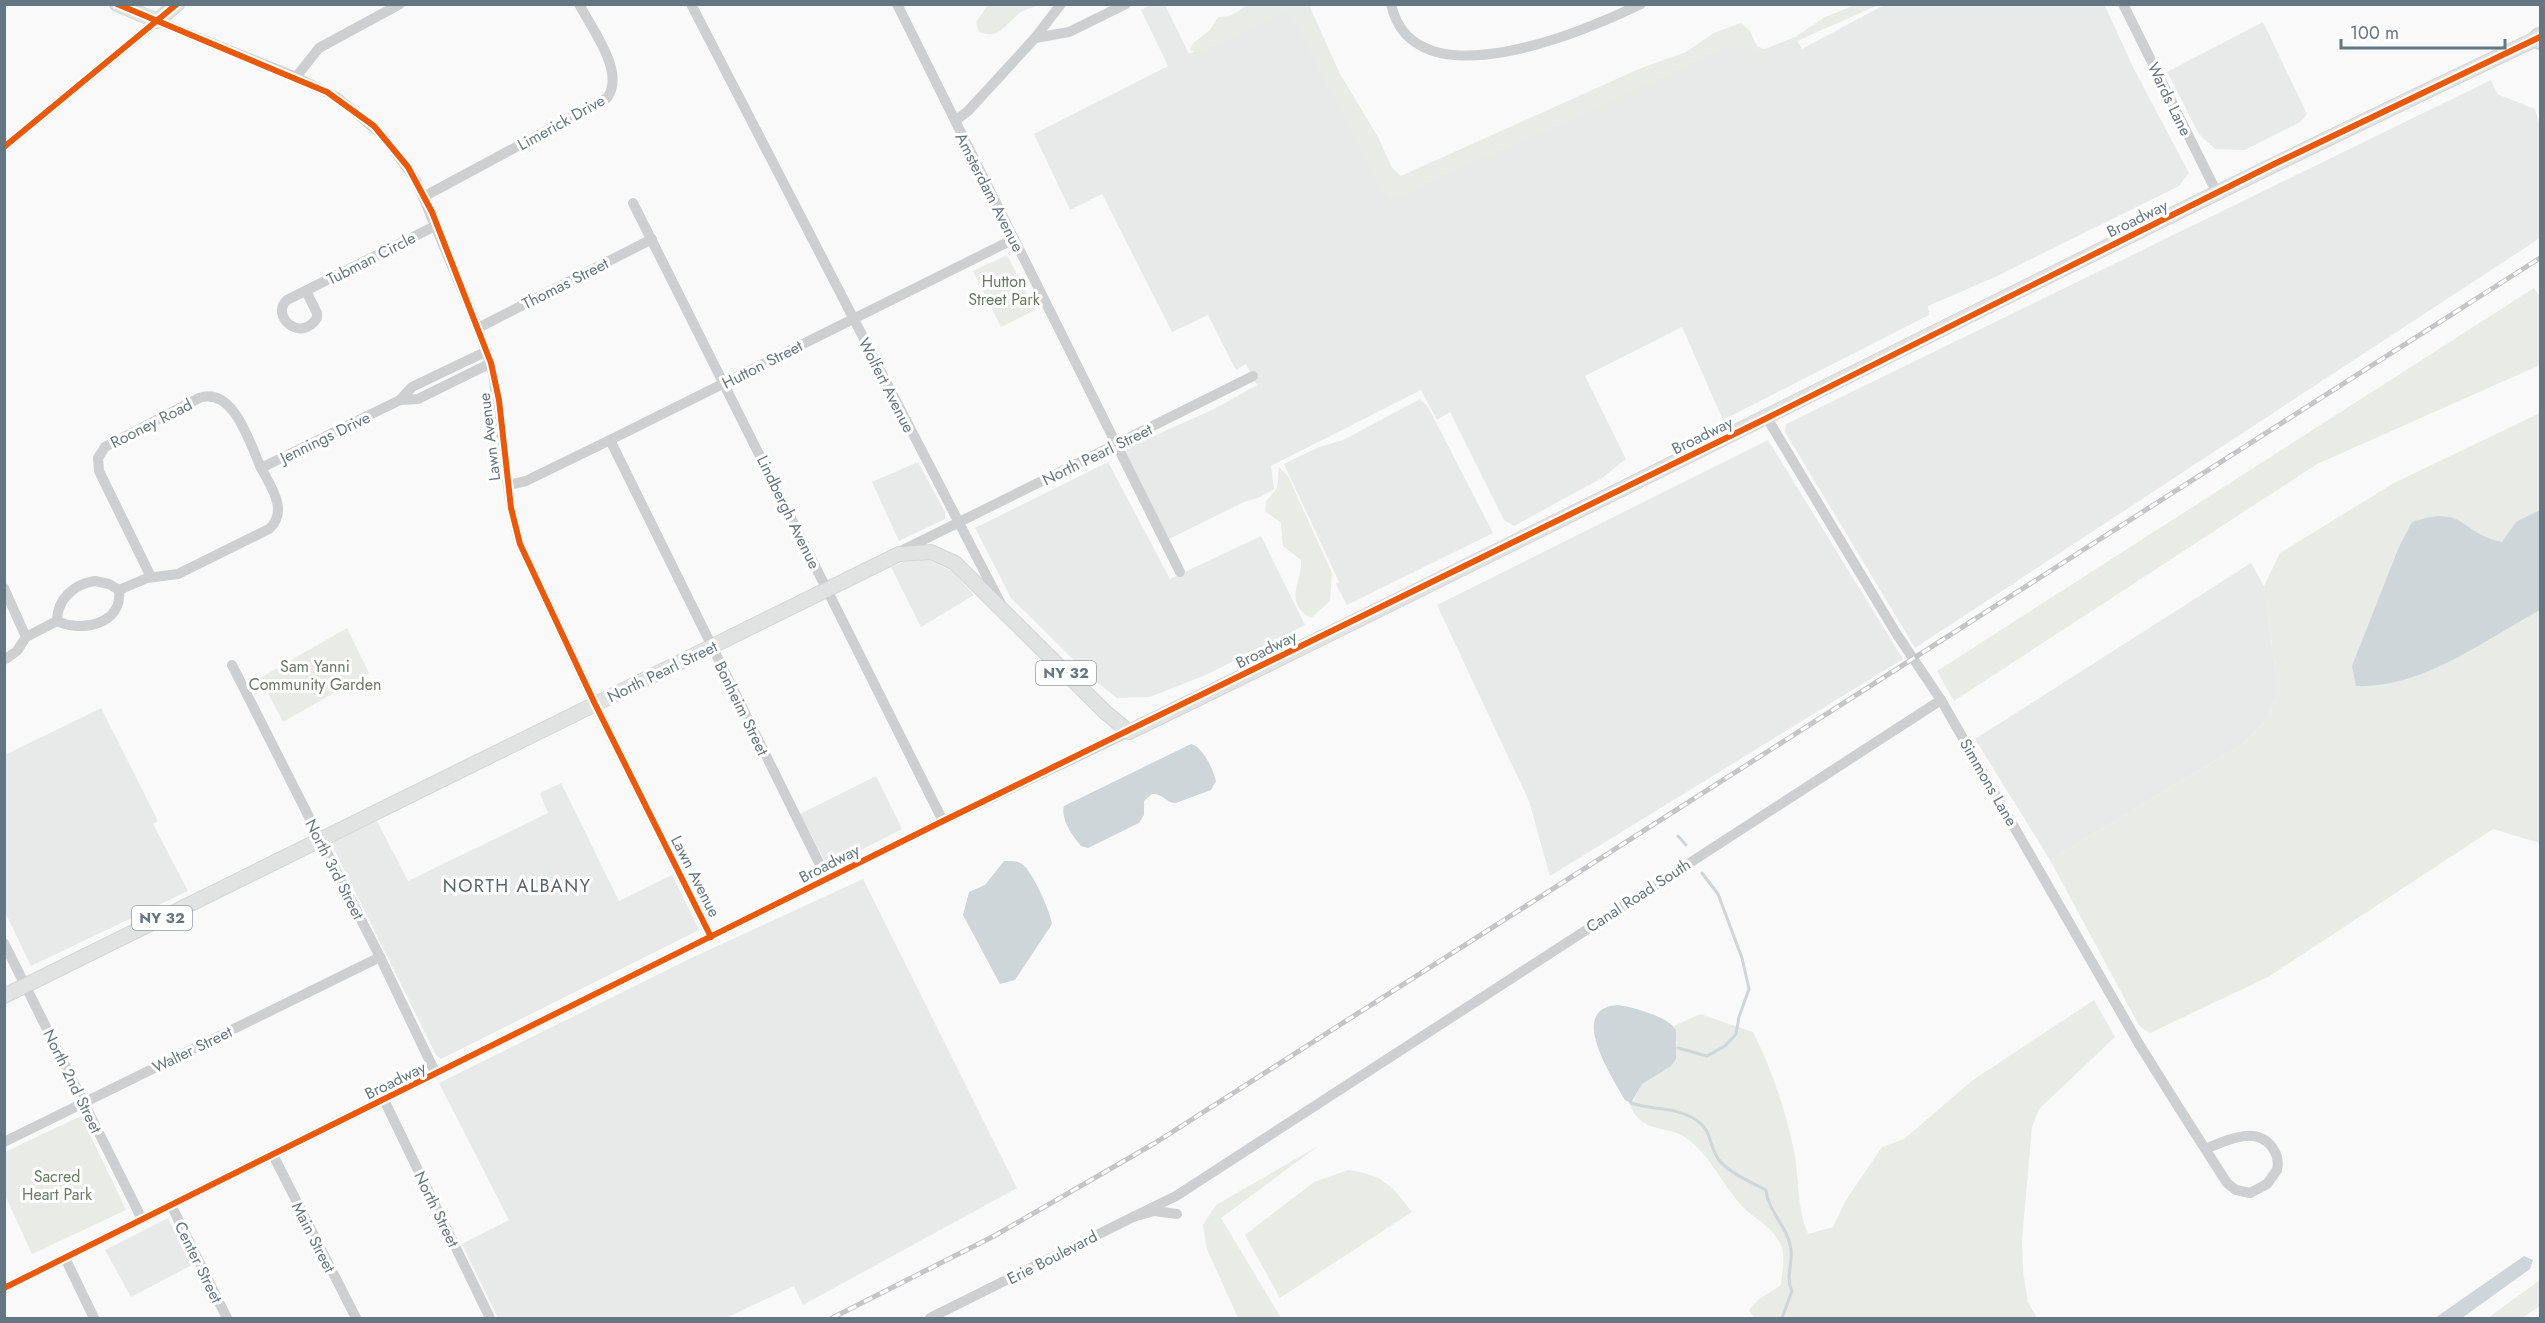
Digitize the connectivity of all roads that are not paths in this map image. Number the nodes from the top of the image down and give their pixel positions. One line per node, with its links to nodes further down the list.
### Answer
1 (117, 4): 12 (main road)
2 (177, 4): 12 (main road)
3 (400, 4): 15 (street)
4 (579, 4): 19 (street, Limerick Drive)
5 (691, 4): 25 (street, Wolfert Avenue)
6 (897, 4): 16 (street, Amsterdam Avenue)
7 (1061, 4): 13 (street)
8 (1126, 4): 13 (street)
9 (1391, 4): 10 (street)
10 (1641, 4)
11 (2123, 4): 18 (street, Wards Lane)
12 (157, 21): 15 (street, Lawn Avenue); 17 (street)
13 (1035, 38): 16 (street)
14 (2540, 38): 18 (main road, Broadway)
15 (296, 77): 19 (street, Lawn Avenue)
16 (955, 121): 23 (street, Amsterdam Avenue)
17 (4, 147)
18 (2217, 193): 32 (main road, Broadway)
19 (425, 196): 21 (street, Lawn Avenue)
20 (633, 203): 22 (street, Lindbergh Avenue)
21 (437, 225): 24 (street, Tubman Circle); 26 (street, Lawn Avenue)
22 (652, 239): 26 (street, Thomas Street); 30 (street, Lindbergh Avenue)
23 (1014, 239): 25 (street, Hutton Street); 34 (street, Amsterdam Avenue)
24 (306, 291)
25 (853, 319): 30 (street, Hutton Street); 37 (street, Wolfert Avenue)
26 (478, 328): 27 (street, Lawn Avenue)
27 (487, 351): 28 (street, Lawn Avenue); 31 (street, Jennings Drive)
28 (490, 363): 31 (street, Jennings Drive); 36 (street, Lawn Avenue)
29 (1253, 376): 34 (street, North Pearl Street)
30 (725, 382): 33 (street, Hutton Street); 42 (street, Lindbergh Avenue)
31 (400, 400): 35 (street, Jennings Drive)
32 (1767, 418): 50 (street, Simmons Lane); 52 (main road, Broadway)
33 (610, 440): 36 (street, Hutton Street); 47 (street, Bonheim Street)
34 (1116, 444): 37 (street, North Pearl Street); 39 (street, Amsterdam Avenue)
35 (261, 468): 40 (street, Jennings Drive); 40 (street, Rooney Road)
36 (508, 484): 51 (street, Lawn Avenue)
37 (958, 523): 38 (street, North Pearl Street); 44 (street, Wolfert Avenue)
38 (888, 558): 42 (main road, North Pearl Street / NY 32); 44 (main road, NY 32)
39 (1180, 572)
40 (151, 577): 43 (street, Jennings Drive)
41 (4, 588): 46 (street)
42 (827, 588): 47 (main road, North Pearl Street / NY 32); 53 (street, Lindbergh Avenue)
43 (119, 590): 45 (street); 45 (street)
44 (1005, 612): 52 (main road, Wolfert Avenue / NY 32)
45 (57, 621): 46 (street)
46 (26, 637): 48 (street)
47 (711, 646): 51 (main road, North Pearl Street / NY 32); 55 (street, Bonheim Street)
48 (4, 660)
49 (232, 665): 54 (street, North 3rd Street)
50 (1941, 700): 65 (street, Simmons Lane); 69 (street, Canal Road South)
51 (595, 704): 54 (main road, North Pearl Street / NY 32); 56 (street, Lawn Avenue)
52 (1129, 732): 53 (street, Broadway)
53 (943, 821): 55 (street, Broadway)
54 (320, 841): 58 (street, North 3rd Street); 59 (main road, North Pearl Street / NY 32)
55 (827, 879): 56 (street, Broadway)
56 (711, 937): 61 (street, Broadway)
57 (4, 943): 59 (street, North 2nd Street)
58 (380, 957): 61 (street, North 3rd Street); 63 (street, Walter Street)
59 (26, 985): 60 (main road, North Pearl Street / NY 32); 63 (street, North 2nd Street)
60 (4, 996)
61 (436, 1074): 62 (street, Broadway)
62 (384, 1100): 66 (street, Broadway); 76 (street, North Street)
63 (84, 1103): 64 (street, Walter Street); 70 (street, North 2nd Street)
64 (4, 1142)
65 (2205, 1149): 65 (street, Simmons Lane)
66 (273, 1155): 67 (street, Broadway); 75 (street, Main Street)
67 (171, 1205): 70 (street, Broadway); 74 (street, Center Street)
68 (1177, 1214): 69 (street, Erie Boulevard)
69 (1133, 1217): 77 (street, Erie Boulevard)
70 (142, 1219): 71 (street, Broadway)
71 (65, 1258): 72 (street, Broadway); 73 (street)
72 (4, 1288)
73 (94, 1318)
74 (227, 1318)
75 (356, 1318)
76 (490, 1318)
77 (930, 1318)

